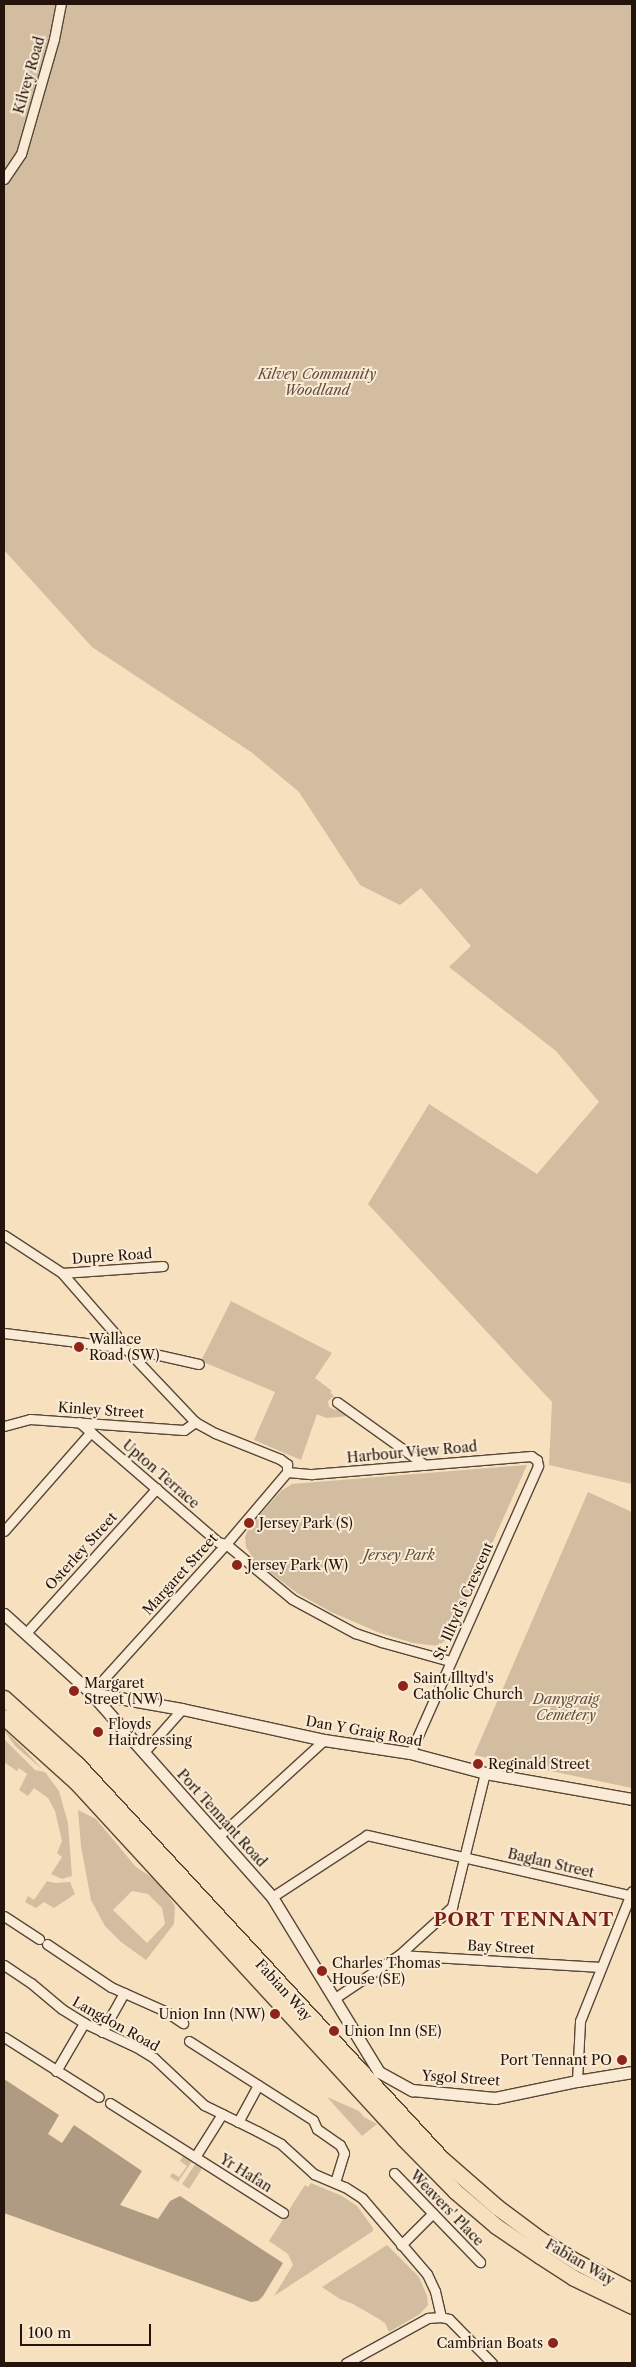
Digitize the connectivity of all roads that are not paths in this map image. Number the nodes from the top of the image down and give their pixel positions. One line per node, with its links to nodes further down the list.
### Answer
1 (61, 4): 2 (street, Kilvey Road)
2 (4, 179)
3 (4, 1235): 5 (street)
4 (163, 1266): 5 (street, Dupre Road)
5 (62, 1273): 7 (street)
6 (4, 1333): 7 (street)
7 (118, 1347): 8 (street)
8 (136, 1357): 9 (street); 12 (street)
9 (199, 1364)
10 (337, 1402): 16 (street)
11 (79, 1422): 12 (street, Kinley Street); 13 (street, Kinley Street); 14 (street, Upton Terrace)
12 (195, 1422): 17 (street)
13 (4, 1426)
14 (91, 1432): 18 (street, Upton Terrace); 19 (street)
15 (537, 1460): 16 (street, Harbour View Road); 23 (street, St. Illtyd's Crescent)
16 (425, 1465): 17 (street, Harbour View Road)
17 (288, 1472): 20 (street, Margaret Street)
18 (157, 1488): 20 (street, Upton Terrace); 22 (street, Osterley Street)
19 (4, 1531)
20 (226, 1544): 23 (street, Upton Terrace); 24 (street, Margaret Street)
21 (4, 1614): 22 (street, Port Tennant Road)
22 (26, 1633): 24 (street, Port Tennant Road)
23 (450, 1661): 30 (street, St. Illtyd's Crescent)
24 (91, 1693): 26 (street, Dan Y Graig Road); 29 (street, Port Tennant Road)
25 (4, 1698): 64 (highway, Fabian Way)
26 (182, 1709): 28 (street, Dan Y Graig Road); 29 (street)
27 (4, 1717): 65 (highway, Fabian Way)
28 (324, 1740): 30 (street, Dan Y Graig Road); 33 (street)
29 (144, 1752): 33 (street, Port Tennant Road)
30 (410, 1753): 31 (street, Dan Y Graig Road)
31 (485, 1773): 32 (street, Dan Y Graig Road); 34 (street)
32 (632, 1799)
33 (219, 1836): 36 (street, Port Tennant Road)
34 (465, 1858): 35 (street, Baglan Street); 36 (street, Baglan Street); 38 (street)
35 (631, 1893): 40 (street)
36 (272, 1897): 42 (street, Port Tennant Road)
37 (4, 1916): 41 (street)
38 (400, 1955): 40 (street, Bay Street); 42 (street)
39 (4, 1965): 44 (street, Langdon Road)
40 (600, 1967): 51 (street)
41 (124, 1993): 43 (street); 45 (street)
42 (335, 1998): 49 (street, Port Tennant Road)
43 (183, 2023)
44 (84, 2024): 45 (street, Langdon Road); 48 (street)
45 (102, 2032): 55 (street, Langdon Road)
46 (4, 2037): 48 (street)
47 (189, 2041): 52 (street)
48 (56, 2071): 53 (street)
49 (379, 2072): 51 (street, Ysgol Street)
50 (632, 2072): 51 (street, Ysgol Street)
51 (577, 2081)
52 (258, 2085): 56 (street); 59 (street)
53 (99, 2097)
54 (110, 2102): 57 (street, Yr Hafan)
55 (222, 2114): 56 (street, Langdon Road); 57 (street)
56 (238, 2122): 59 (street, Langdon Road)
57 (195, 2157): 60 (street, Yr Hafan)
58 (394, 2173): 61 (street, Weavers' Place)
59 (335, 2182): 62 (street, Langdon Road)
60 (283, 2213)
61 (433, 2213): 62 (street); 63 (street, Weavers' Place)
62 (401, 2245): 66 (street, Langdon Road)
63 (480, 2262)
64 (632, 2291)
65 (632, 2306)
66 (441, 2317): 67 (street); 68 (street)
67 (346, 2363)
68 (492, 2363)

